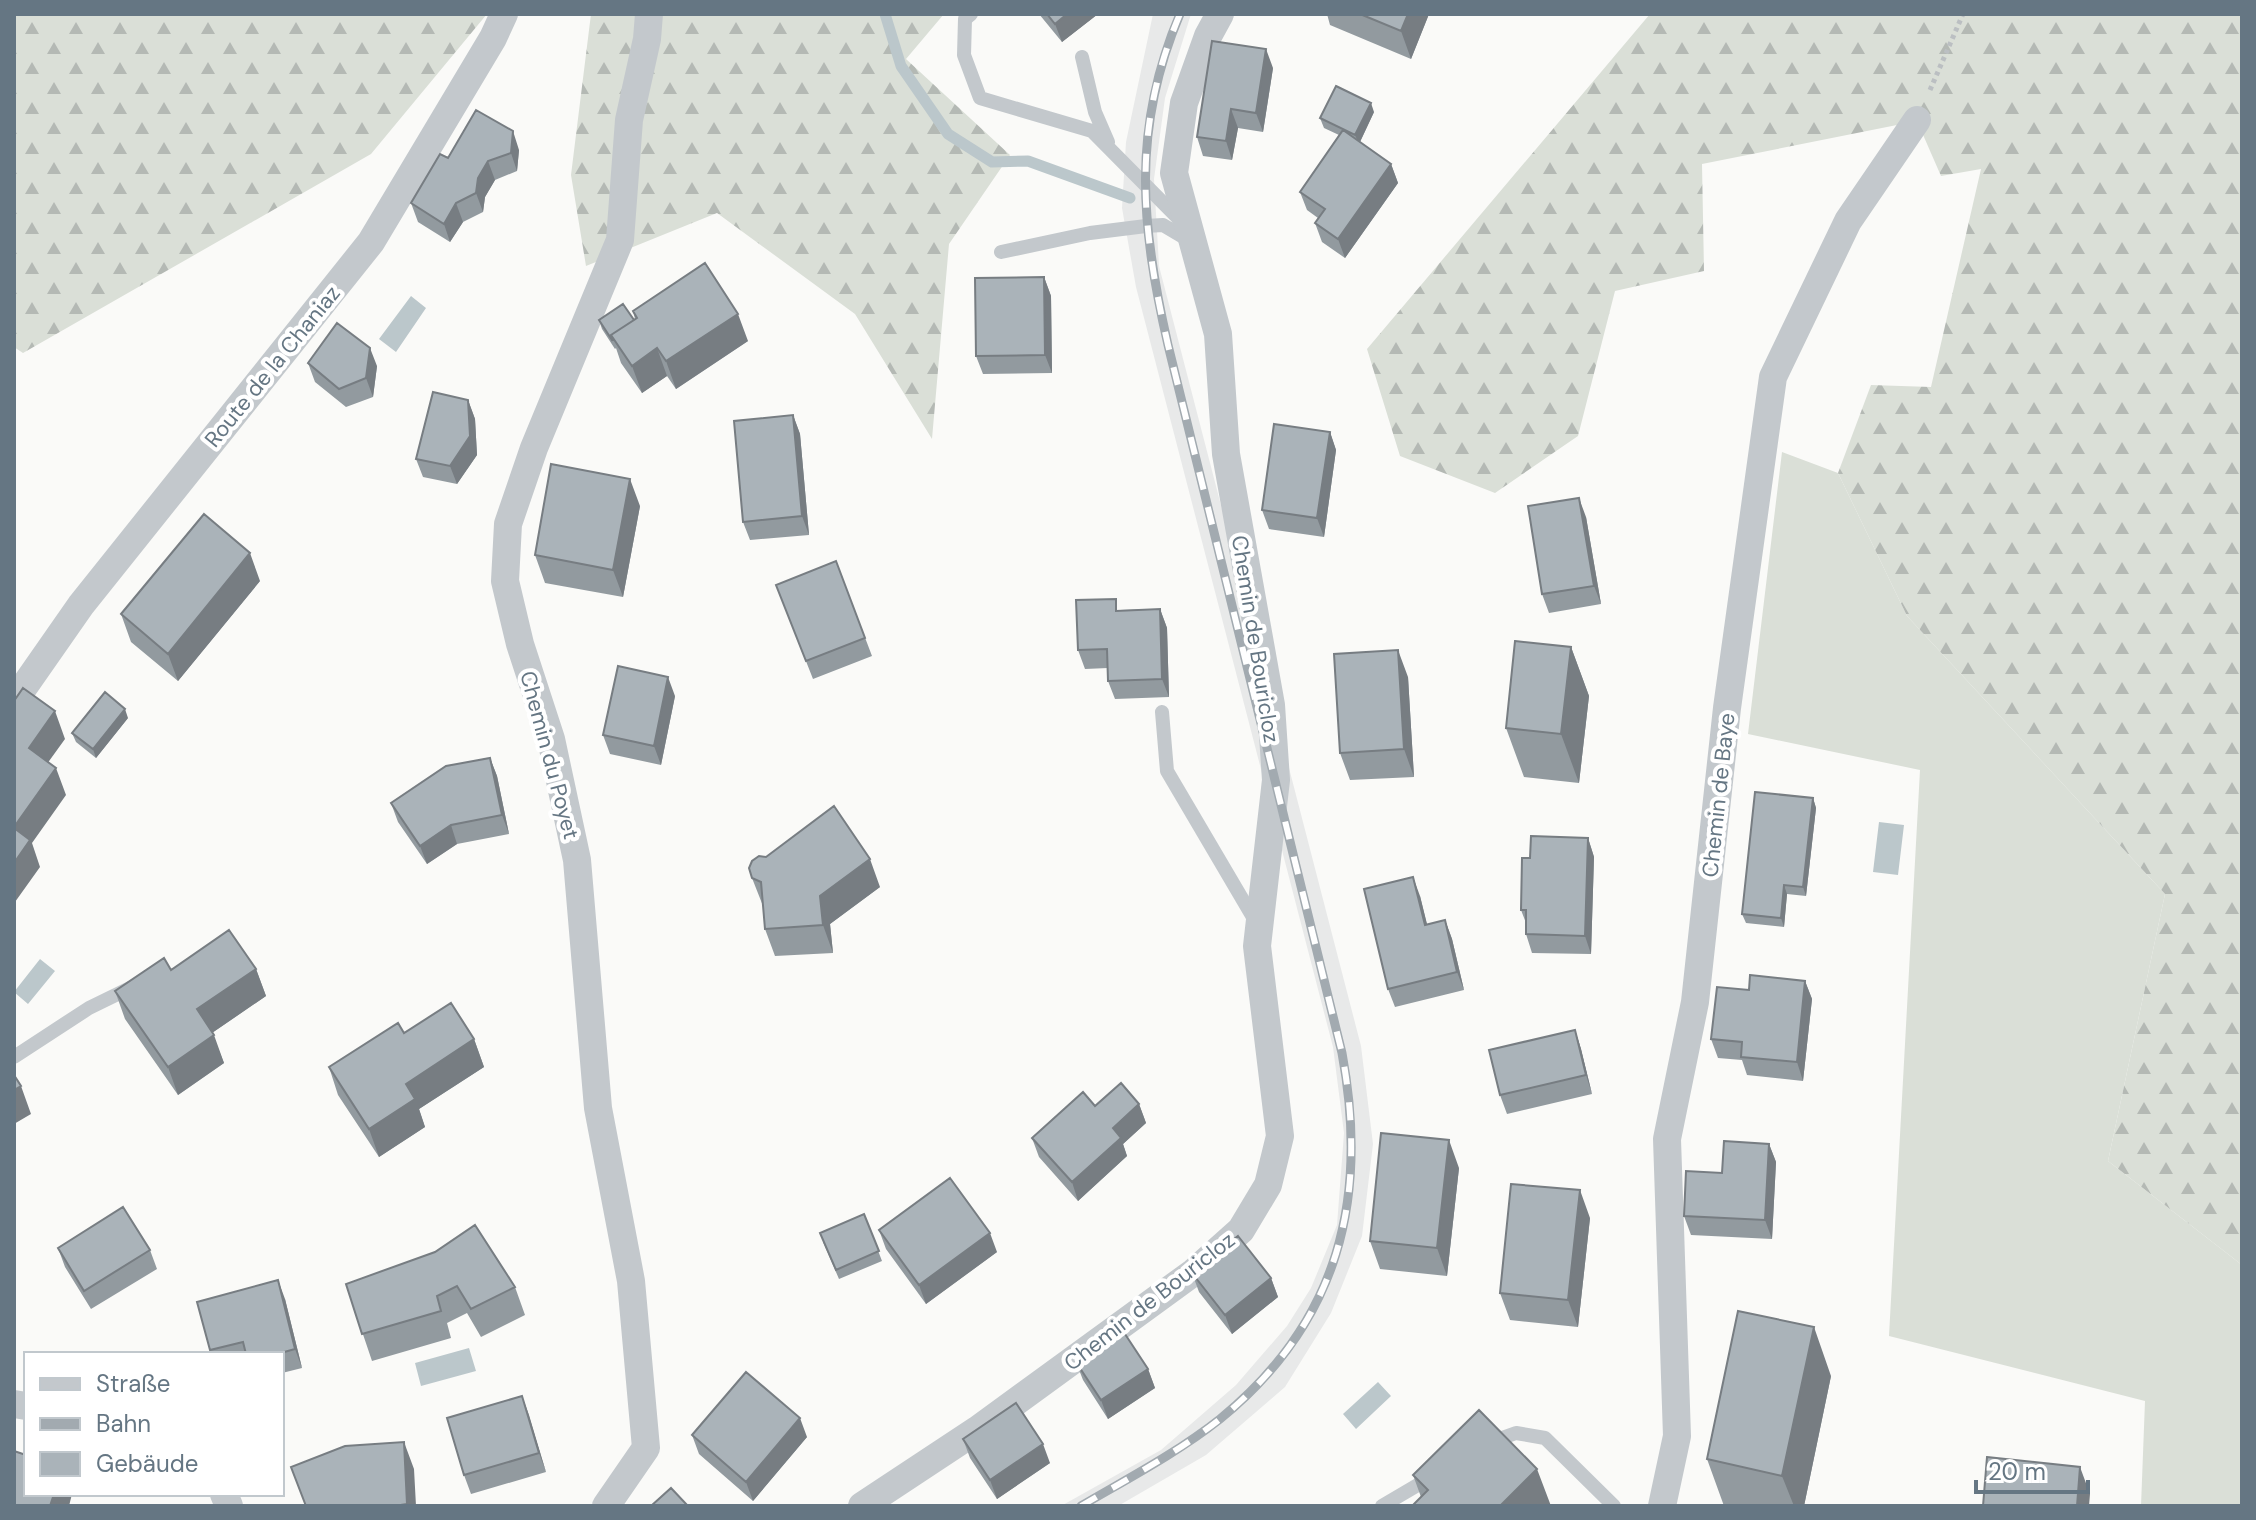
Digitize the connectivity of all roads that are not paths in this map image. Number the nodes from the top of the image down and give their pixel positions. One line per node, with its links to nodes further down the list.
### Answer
1 (504, 14): 10 (street, Route de la Chaniaz)
2 (649, 14): 17 (street, Chemin du Poyet)
3 (971, 14): 7 (lane)
4 (1220, 14): 8 (street, Chemin de Bouricloz)
5 (1082, 57): 7 (lane)
6 (1917, 120): 21 (street, Chemin de Baye)
7 (1110, 146): 8 (lane)
8 (1192, 236): 9 (lane); 12 (street, Chemin de Bouricloz)
9 (1001, 252)
10 (14, 701)
11 (1162, 712): 12 (lane)
12 (1259, 928): 18 (street, Chemin de Bouricloz)
13 (150, 978): 14 (lane)
14 (14, 1057)
15 (1476, 1451): 20 (lane)
16 (1449, 1467): 19 (lane)
17 (606, 1506)
18 (862, 1506)
19 (1382, 1506)
20 (1614, 1506)
21 (1662, 1506)

